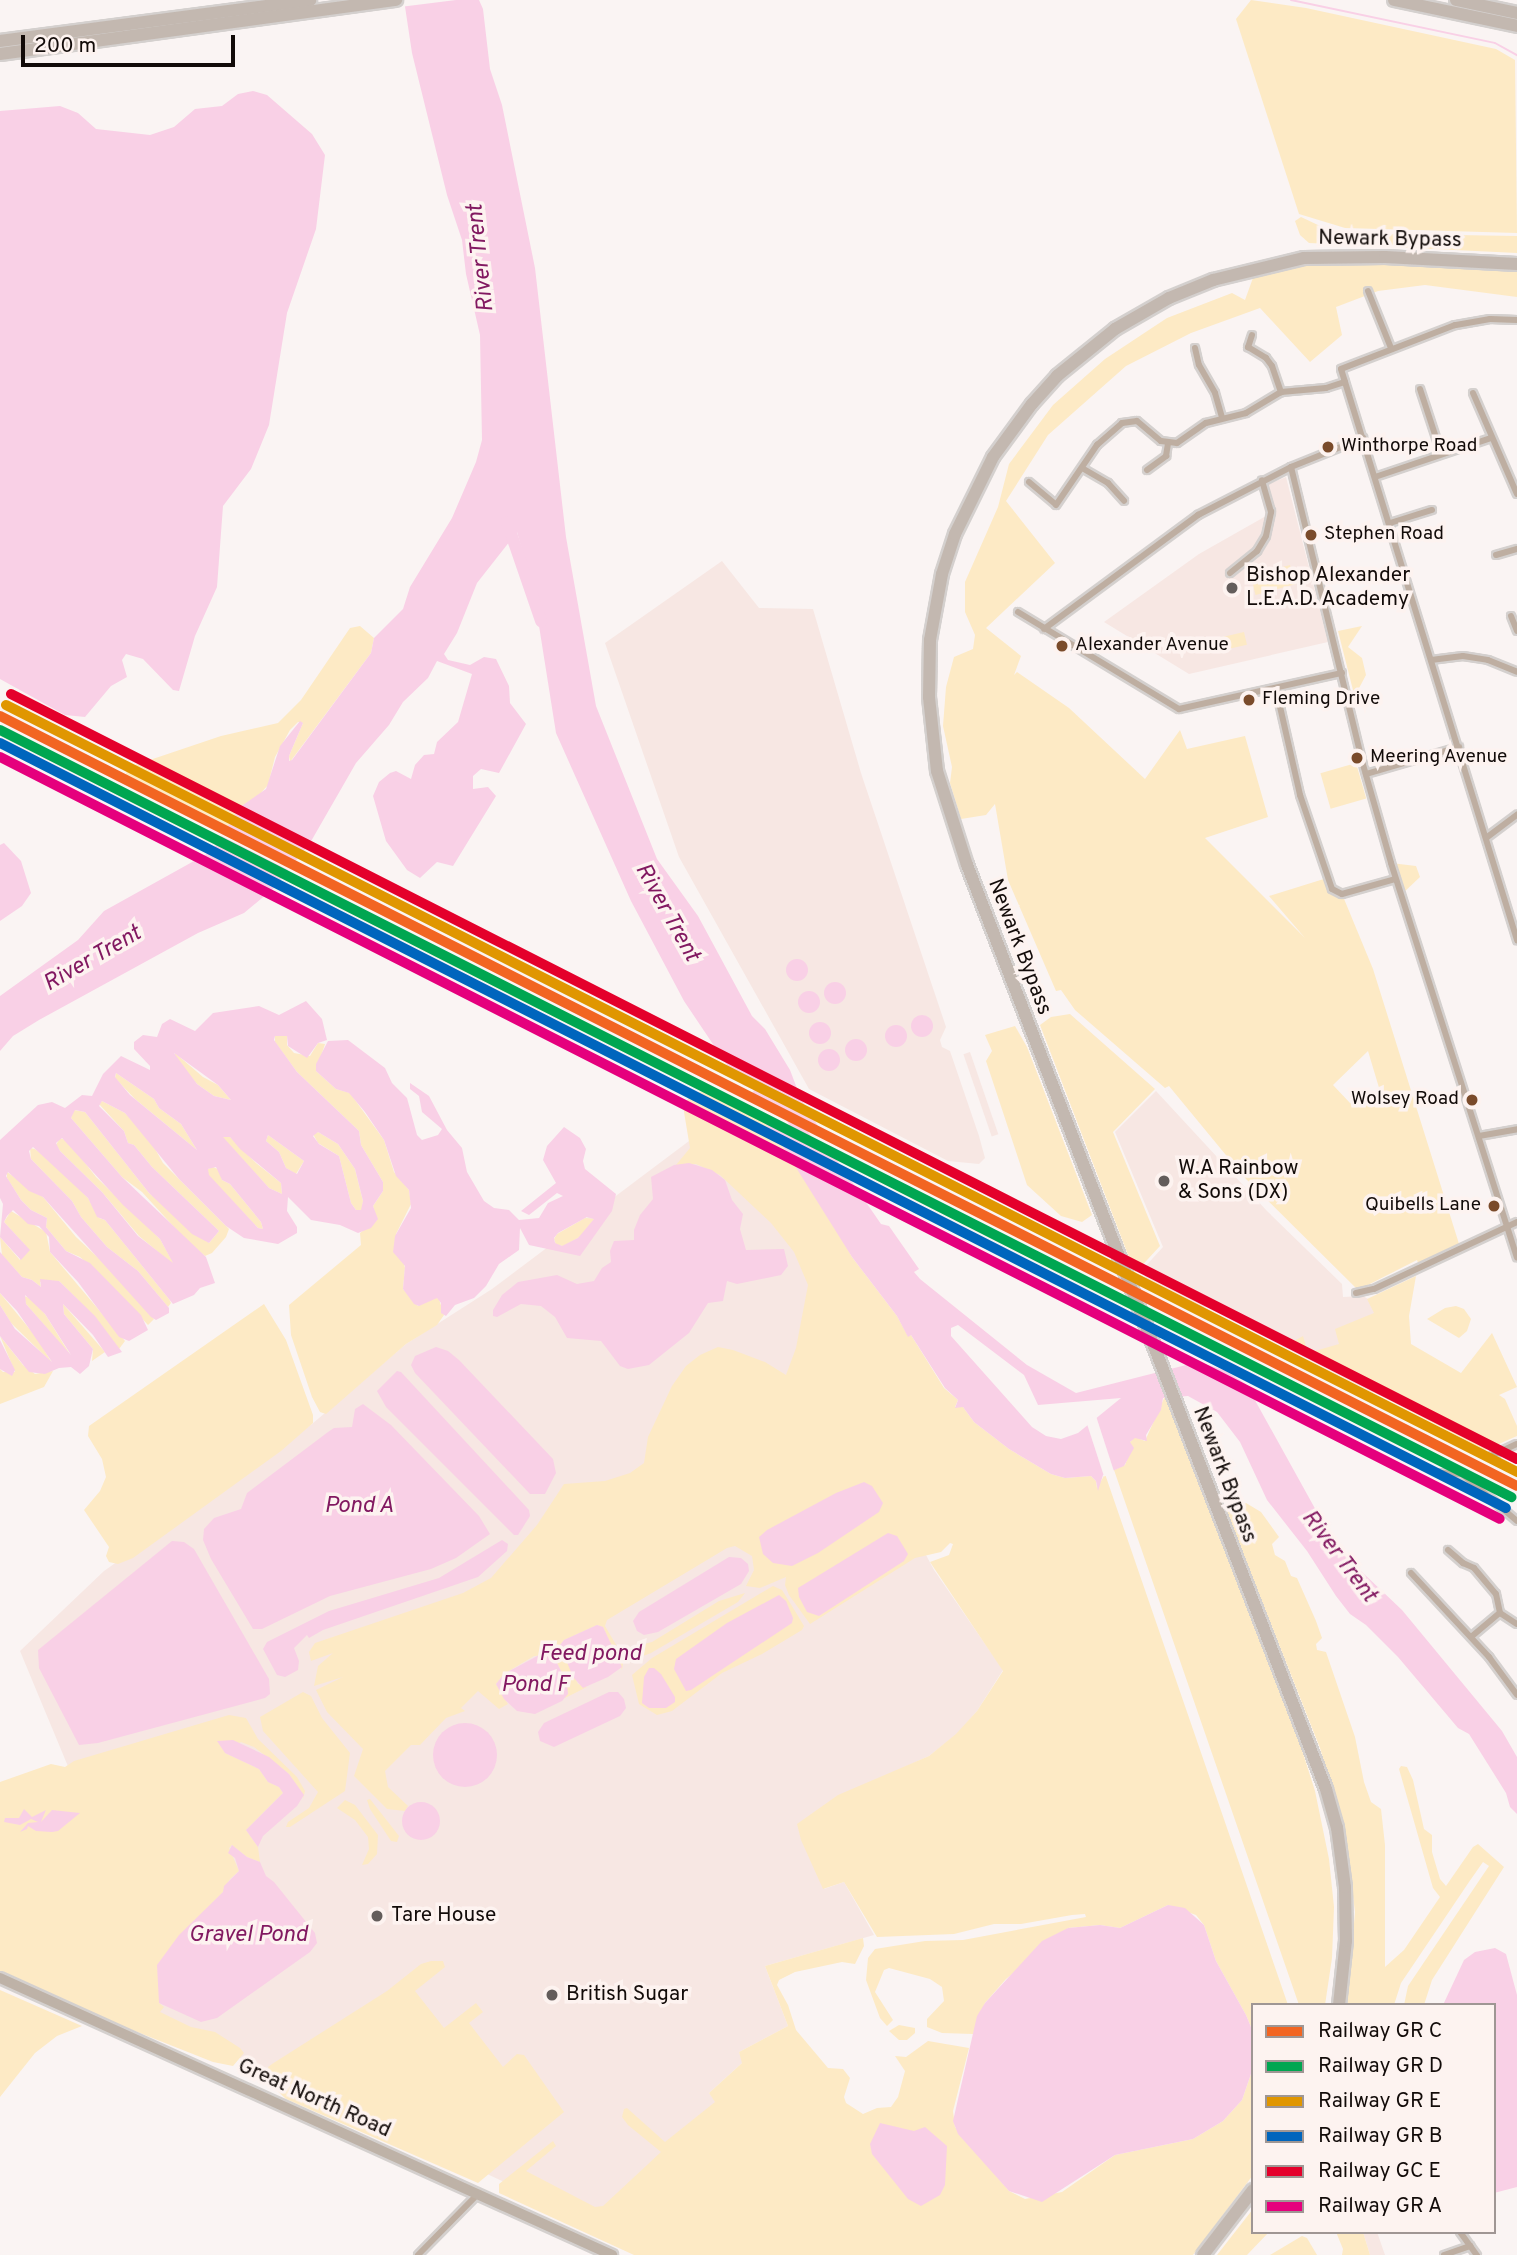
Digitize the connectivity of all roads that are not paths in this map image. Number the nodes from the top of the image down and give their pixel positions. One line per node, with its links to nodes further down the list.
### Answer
1 (310, 0): 7 (highway)
2 (396, 0): 7 (highway)
3 (1394, 0): 6 (highway)
4 (1457, 0): 5 (highway)
5 (1517, 13)
6 (1473, 16): 8 (highway); 9 (highway)
7 (206, 20): 10 (highway)
8 (1517, 26)
9 (1517, 34)
10 (67, 37): 11 (highway); 12 (highway)
11 (0, 41)
12 (0, 54)
13 (1517, 264): 74 (highway, Newark Bypass)
14 (1368, 291): 15 (street)
15 (1376, 312): 16 (street); 20 (street)
16 (1366, 316)
17 (1517, 320): 20 (street)
18 (1252, 335): 23 (street)
19 (1195, 348): 25 (street)
20 (1391, 348): 21 (street)
21 (1345, 382): 23 (street); 26 (street)
22 (1420, 389): 29 (street)
23 (1281, 391): 25 (street)
24 (1473, 393): 27 (street)
25 (1222, 418): 28 (street)
26 (1363, 438): 30 (street); 33 (street)
27 (1491, 438): 29 (street); 36 (street)
28 (1168, 443): 31 (street); 32 (street)
29 (1441, 453): 33 (street)
30 (1291, 467): 34 (street); 49 (street)
31 (1082, 468): 35 (street); 37 (street)
32 (1147, 470)
33 (1375, 477): 39 (street)
34 (1262, 480): 42 (street); 45 (street)
35 (1029, 482)
36 (1517, 494)
37 (1124, 501)
38 (1432, 510): 39 (street)
39 (1390, 523): 47 (street)
40 (1517, 549): 41 (street)
41 (1496, 555)
42 (1230, 573)
43 (1018, 612): 45 (street)
44 (1511, 616): 46 (street)
45 (1044, 629): 50 (street)
46 (1517, 631)
47 (1431, 660): 48 (street); 51 (street)
48 (1517, 672)
49 (1342, 674): 50 (street); 52 (street)
50 (1276, 688): 55 (street)
51 (1459, 747): 52 (street); 54 (street)
52 (1366, 774): 55 (street)
53 (1517, 815): 54 (street)
54 (1486, 838): 56 (street)
55 (1395, 879): 58 (street)
56 (1517, 940)
57 (1517, 1129): 58 (street)
58 (1479, 1136): 60 (street)
59 (1517, 1222): 60 (street)
60 (1507, 1226): 61 (street); 62 (street)
61 (1517, 1257)
62 (1356, 1293)
63 (1517, 1444): 64 (street)
64 (1493, 1455)
65 (1441, 1473): 66 (street)
66 (1517, 1521)
67 (1448, 1549): 69 (street)
68 (1411, 1573): 71 (street)
69 (1500, 1613): 70 (street); 71 (street)
70 (1517, 1624)
71 (1471, 1637): 72 (street)
72 (1517, 1695)
73 (0, 1978): 76 (main road, Great North Road)
74 (1339, 2003)
75 (1251, 2193): 81 (highway)
76 (478, 2194): 79 (street); 80 (main road, Great North Road)
77 (1462, 2234): 78 (street)
78 (1470, 2246): 82 (street); 83 (street)
79 (418, 2255)
80 (612, 2255)
81 (1203, 2255)
82 (1444, 2255)
83 (1477, 2255)

